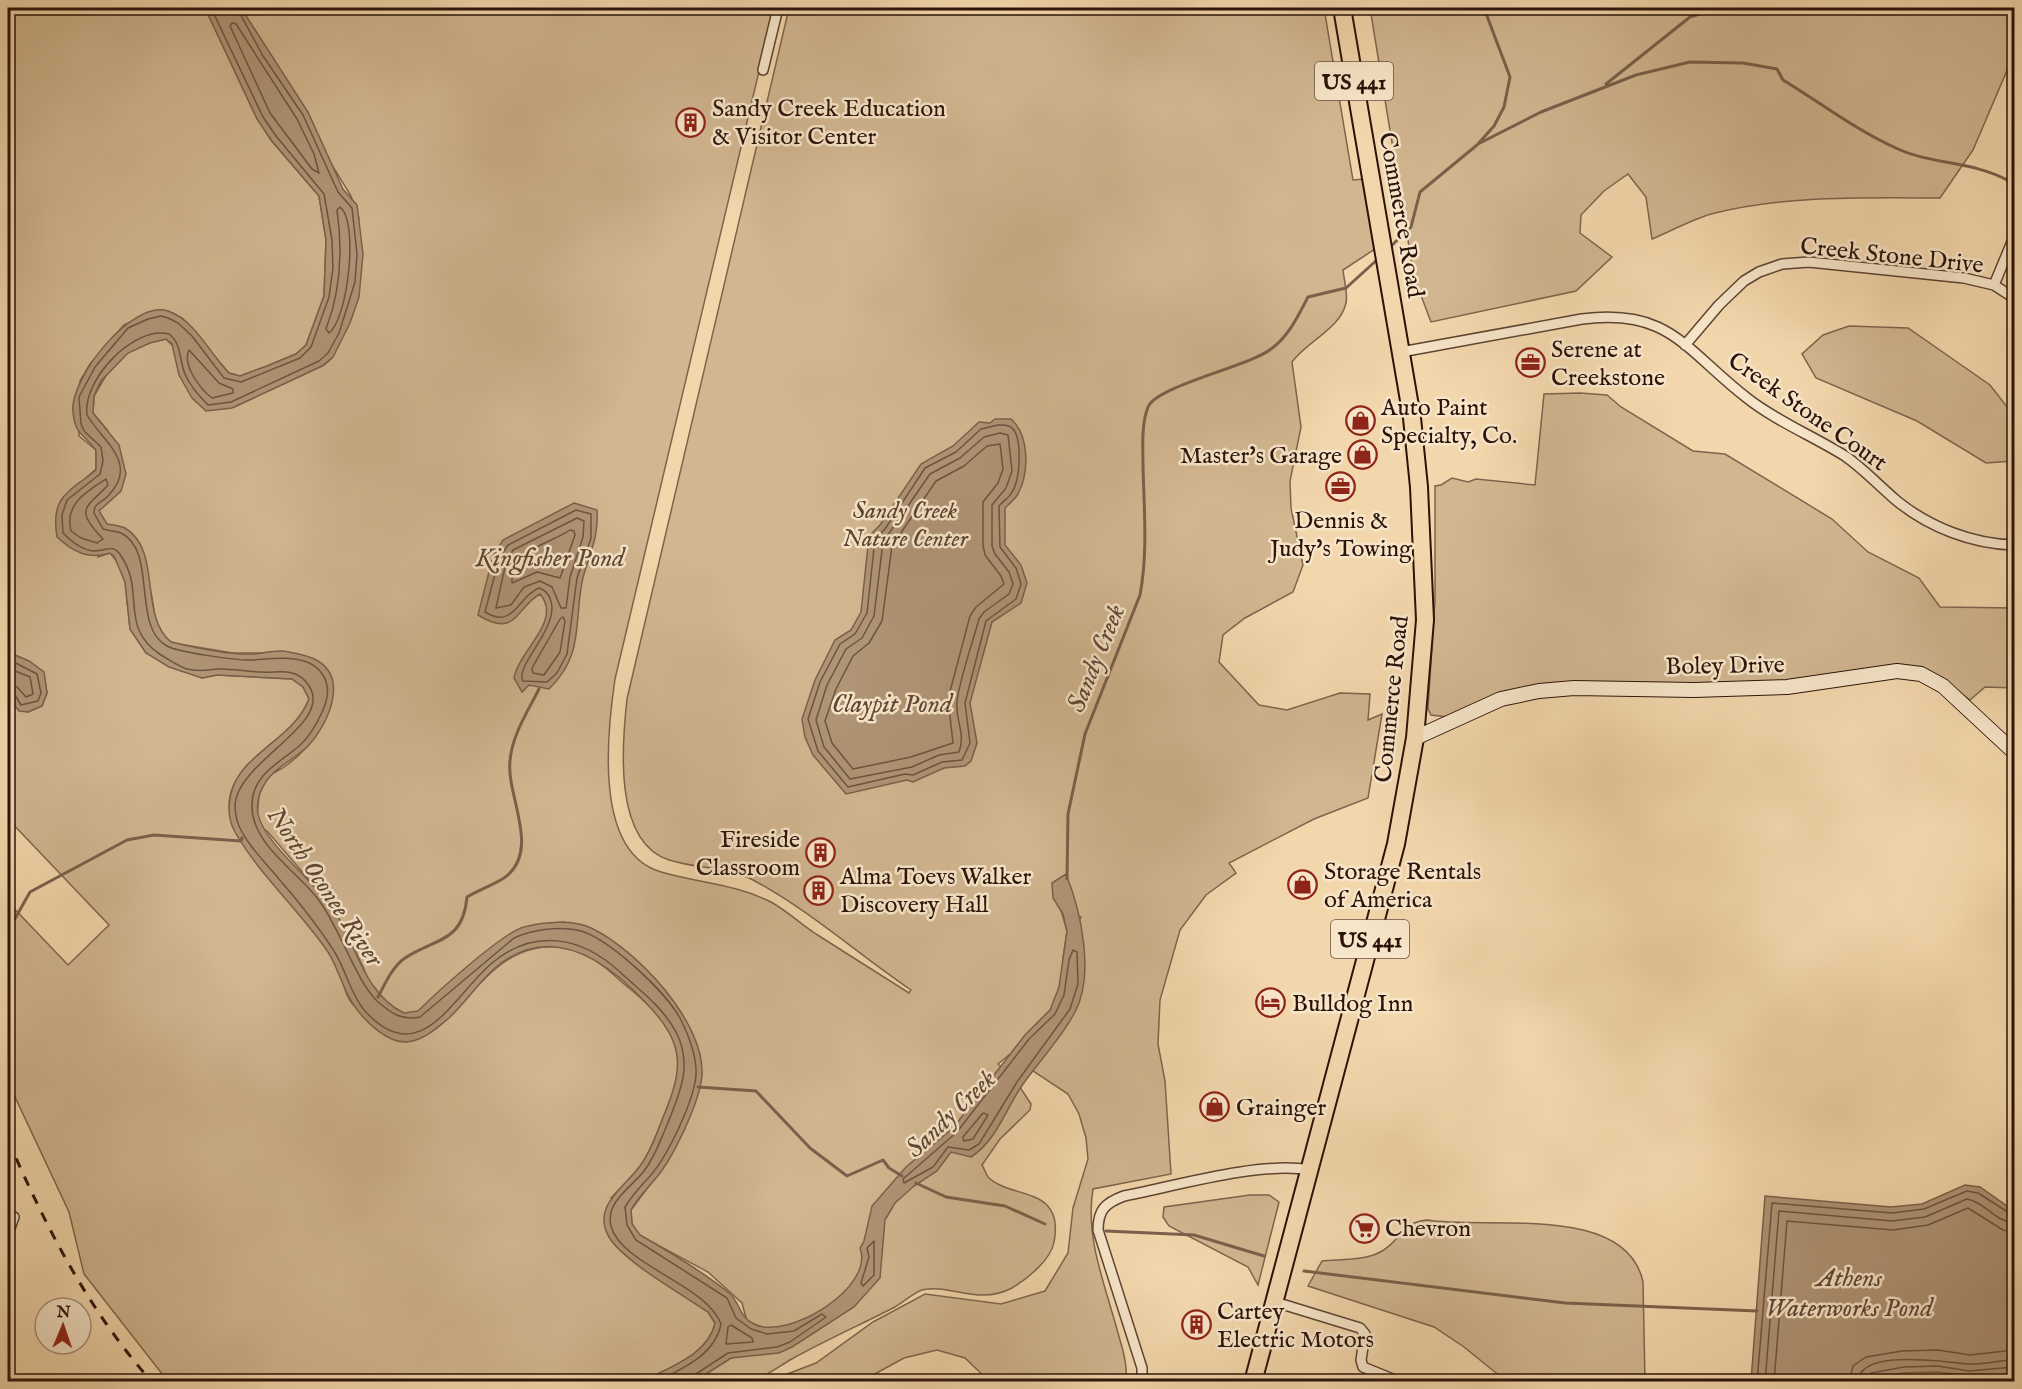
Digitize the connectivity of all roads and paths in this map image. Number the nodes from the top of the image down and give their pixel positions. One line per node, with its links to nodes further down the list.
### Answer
1 (778, 8): 3 (street)
2 (1342, 8): 8 (highway, Commerce Road / US 441)
3 (763, 70)
4 (2014, 237): 5 (street)
5 (1994, 285): 6 (street, Creek Stone Drive); 7 (street, Creek Stone Drive)
6 (2014, 298)
7 (1685, 345): 8 (street, Creek Stone Court); 9 (street, Creek Stone Court)
8 (1401, 352): 10 (highway, Commerce Road / US 441)
9 (2014, 544)
10 (1415, 738): 11 (street, Boley Drive); 12 (highway, Commerce Road / US 441)
11 (2014, 752)
12 (1309, 1170): 15 (highway, Commerce Road / US 441); 17 (street)
13 (14, 1217): 14 (street)
14 (8, 1234)
15 (1275, 1302): 16 (highway, Commerce Road / US 441); 20 (street)
16 (1260, 1357): 18 (highway, Commerce Road / US 441); 19 (highway)
17 (1142, 1382)
18 (1253, 1382)
19 (1264, 1382)
20 (1400, 1382)

